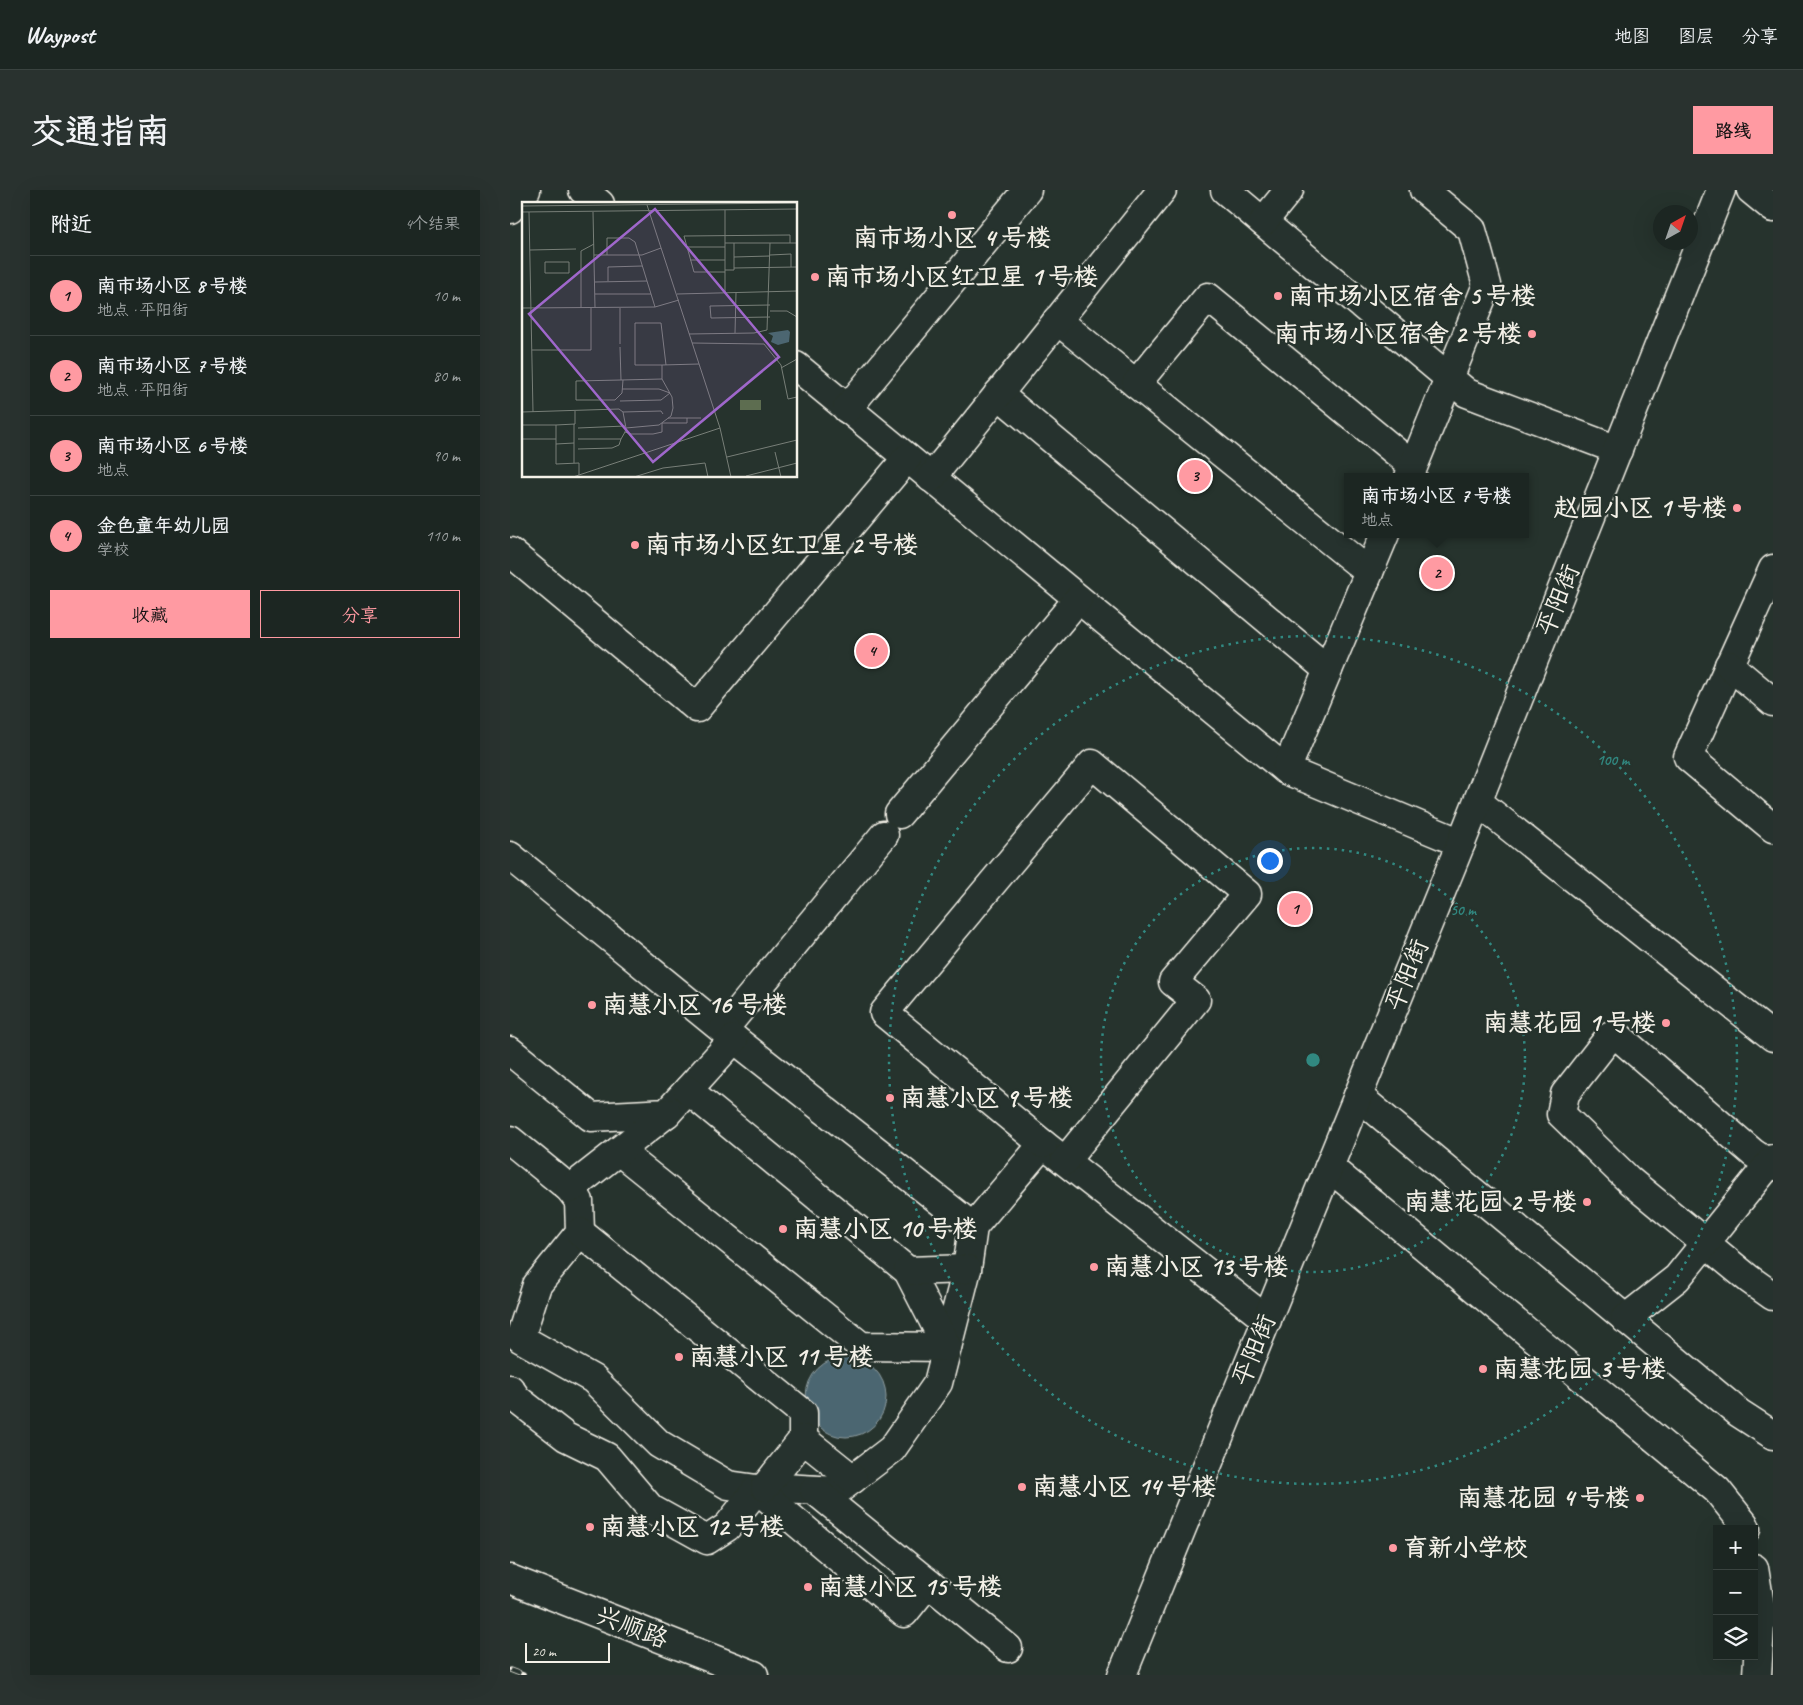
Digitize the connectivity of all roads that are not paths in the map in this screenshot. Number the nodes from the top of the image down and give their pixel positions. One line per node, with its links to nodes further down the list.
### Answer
1 (526, 190): 12 (street)
2 (583, 190): 10 (street)
3 (1027, 190): 19 (street)
4 (1162, 190): 14 (street)
5 (1225, 190): 13 (street)
6 (1289, 190): 13 (street)
7 (1424, 190): 16 (street)
8 (1721, 190): 20 (street, 平阳街)
9 (1751, 190): 11 (street)
10 (598, 202)
11 (1773, 208)
12 (510, 209)
13 (1263, 222): 16 (street)
14 (1057, 320): 17 (street); 18 (street)
15 (798, 368): 19 (street)
16 (1450, 379): 20 (street); 22 (street)
17 (1136, 384): 22 (street); 26 (street)
18 (998, 394): 23 (street); 30 (street)
19 (848, 409): 21 (street)
20 (1618, 450): 33 (street, 平阳街)
21 (907, 458): 23 (street); 25 (street)
22 (1411, 471)
23 (931, 478): 28 (street)
24 (1383, 538): 26 (street)
25 (510, 552)
26 (1369, 572): 30 (street)
27 (1772, 572): 29 (street)
28 (1078, 599): 32 (street); 38 (street)
29 (1729, 666): 31 (street); 34 (street)
30 (1328, 670): 32 (street)
31 (1773, 702)
32 (1286, 770): 35 (street)
33 (1478, 802): 35 (street, 平阳街); 37 (street)
34 (1773, 828)
35 (1461, 843): 41 (street, 平阳街)
36 (510, 856): 38 (street)
37 (1771, 1032)
38 (729, 1034): 40 (street); 50 (street)
39 (510, 1051): 42 (street)
40 (688, 1090): 42 (street); 54 (street)
41 (1358, 1096): 48 (street, 平阳街); 56 (street)
42 (668, 1113): 45 (street)
43 (510, 1140): 49 (street)
44 (1042, 1144): 46 (street); 46 (street); 50 (street)
45 (619, 1151): 49 (street); 59 (street)
46 (1065, 1160): 57 (street)
47 (1772, 1163): 52 (street); 52 (street)
48 (1329, 1167): 57 (street, 平阳街); 66 (street)
49 (570, 1189): 51 (street)
50 (973, 1227): 53 (street)
51 (580, 1232): 58 (street); 62 (street)
52 (1705, 1244): 55 (street); 56 (street)
53 (967, 1269): 54 (street); 59 (street)
54 (908, 1271): 59 (street)
55 (1773, 1296)
56 (1625, 1318): 61 (street)
57 (1267, 1320): 72 (street, 平阳街)
58 (516, 1330): 64 (street)
59 (948, 1347): 63 (street)
60 (510, 1389): 64 (street)
61 (1773, 1435)
62 (803, 1439): 63 (street); 64 (street)
63 (853, 1479): 65 (street)
64 (761, 1488): 65 (street); 69 (street)
65 (814, 1490): 69 (street)
66 (1744, 1525)
67 (1754, 1570): 73 (street)
68 (510, 1579): 71 (street, 兴顺路)
69 (928, 1583): 70 (street)
70 (1008, 1648)
71 (754, 1675)
72 (1122, 1675)
73 (1757, 1675)

